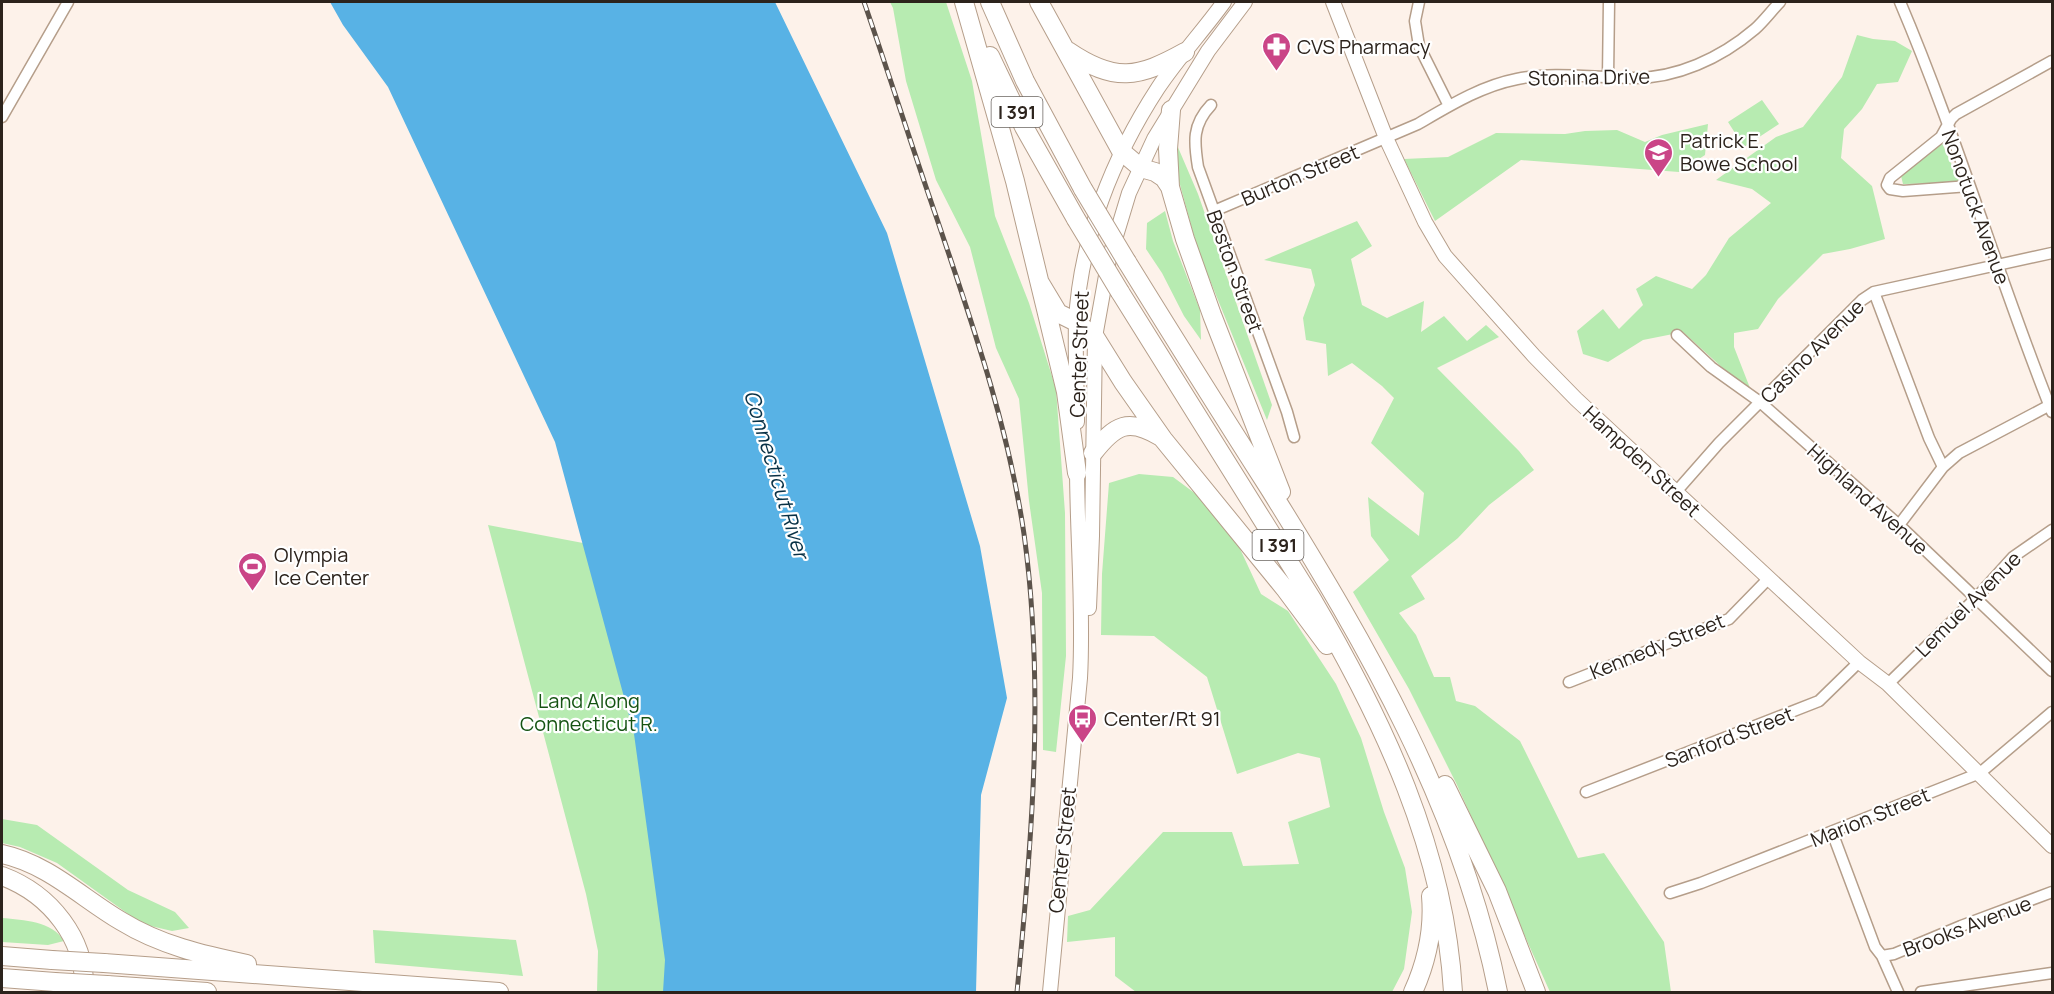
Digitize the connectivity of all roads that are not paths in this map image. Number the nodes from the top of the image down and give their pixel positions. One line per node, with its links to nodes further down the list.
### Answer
1 (68, 2): 19 (street)
2 (966, 2): 29 (highway); 54 (highway, I 391, bridge)
3 (990, 2): 44 (highway, I 391, bridge)
4 (1039, 2): 12 (highway)
5 (1224, 2): 13 (main road, Center Street)
6 (1245, 2): 18 (main road, Center Street)
7 (1333, 2): 21 (main road, Hampden Street)
8 (1419, 2): 17 (street)
9 (1610, 2): 15 (street)
10 (1780, 2): 15 (street, Stonina Drive)
11 (1900, 2): 20 (street, Nonotuck Avenue)
12 (1064, 48): 13 (highway); 22 (highway)
13 (1185, 52): 22 (main road, Center Street)
14 (2052, 61): 20 (street)
15 (1608, 78): 17 (street, Stonina Drive)
16 (1210, 105): 26 (street, Beston Street)
17 (1449, 106): 21 (street, Stonina Drive)
18 (1171, 110): 23 (main road, Center Street); 25 (highway)
19 (2, 117)
20 (1947, 125): 24 (street, Nonotuck Avenue); 24 (street)
21 (1386, 138): 26 (street, Burton Street); 41 (main road, Hampden Street)
22 (1121, 151): 23 (highway); 31 (main road, Center Street)
23 (1141, 168): 25 (highway); 33 (main road, Center Street)
24 (1969, 186): 28 (street, Nonotuck Avenue)
25 (1170, 187): 44 (highway)
26 (1214, 212): 36 (street, Beston Street)
27 (2052, 253): 28 (street, Casino Avenue)
28 (1997, 265): 30 (street, Casino Avenue); 35 (street, Nonotuck Avenue)
29 (1040, 283): 31 (highway); 40 (highway)
30 (1874, 292): 34 (street, Casino Avenue); 39 (street)
31 (1076, 321): 33 (highway); 40 (main road, Center Street)
32 (1677, 335): 34 (street, Highland Avenue)
33 (1095, 337): 37 (highway); 38 (main road, Center Street)
34 (1760, 402): 41 (street, Casino Avenue); 42 (street, Highland Avenue)
35 (2052, 407): 39 (street)
36 (1294, 437)
37 (1163, 439): 38 (highway); 54 (highway)
38 (1093, 453): 47 (main road, Center Street)
39 (1943, 467): 42 (street)
40 (1077, 473): 47 (main road, Center Street)
41 (1675, 493): 45 (main road, Hampden Street)
42 (1899, 525): 46 (street, Highland Avenue)
43 (2052, 530): 46 (street, Lemuel Avenue)
44 (1300, 538): 52 (highway, I 391)
45 (1768, 579): 48 (main road, Hampden Street); 50 (street, Kennedy Street)
46 (1976, 598): 49 (street, Highland Avenue); 51 (street, Lemuel Avenue)
47 (1083, 636): 74 (main road, Center Street)
48 (1859, 662): 51 (main road, Hampden Street); 56 (street, Sanford Street)
49 (2052, 671)
50 (1569, 682)
51 (1888, 684): 55 (main road, Hampden Street)
52 (1391, 700): 77 (highway); 78 (highway)
53 (2052, 712): 55 (street, Marion Street)
54 (1376, 720): 57 (highway, I 391)
55 (1980, 773): 58 (street, Marion Street); 59 (main road, Hampden Street)
56 (1586, 792)
57 (1415, 809): 75 (highway); 76 (highway)
58 (1832, 832): 64 (street, Marion Street); 67 (street)
59 (2052, 846)
60 (2, 854): 70 (highway)
61 (2, 876): 65 (highway)
62 (2, 882): 65 (highway)
63 (2052, 892): 67 (street, Brooks Avenue)
64 (1670, 893)
65 (59, 917): 71 (highway)
66 (2, 956): 70 (highway, bridge)
67 (1882, 956): 79 (street)
68 (2052, 973): 80 (street)
69 (2, 978): 72 (highway, bridge)
70 (326, 979): 73 (highway)
71 (84, 993)
72 (207, 993)
73 (500, 993)
74 (1050, 993)
75 (1413, 993)
76 (1453, 993)
77 (1498, 993)
78 (1536, 993)
79 (1898, 993)
80 (1921, 993)

